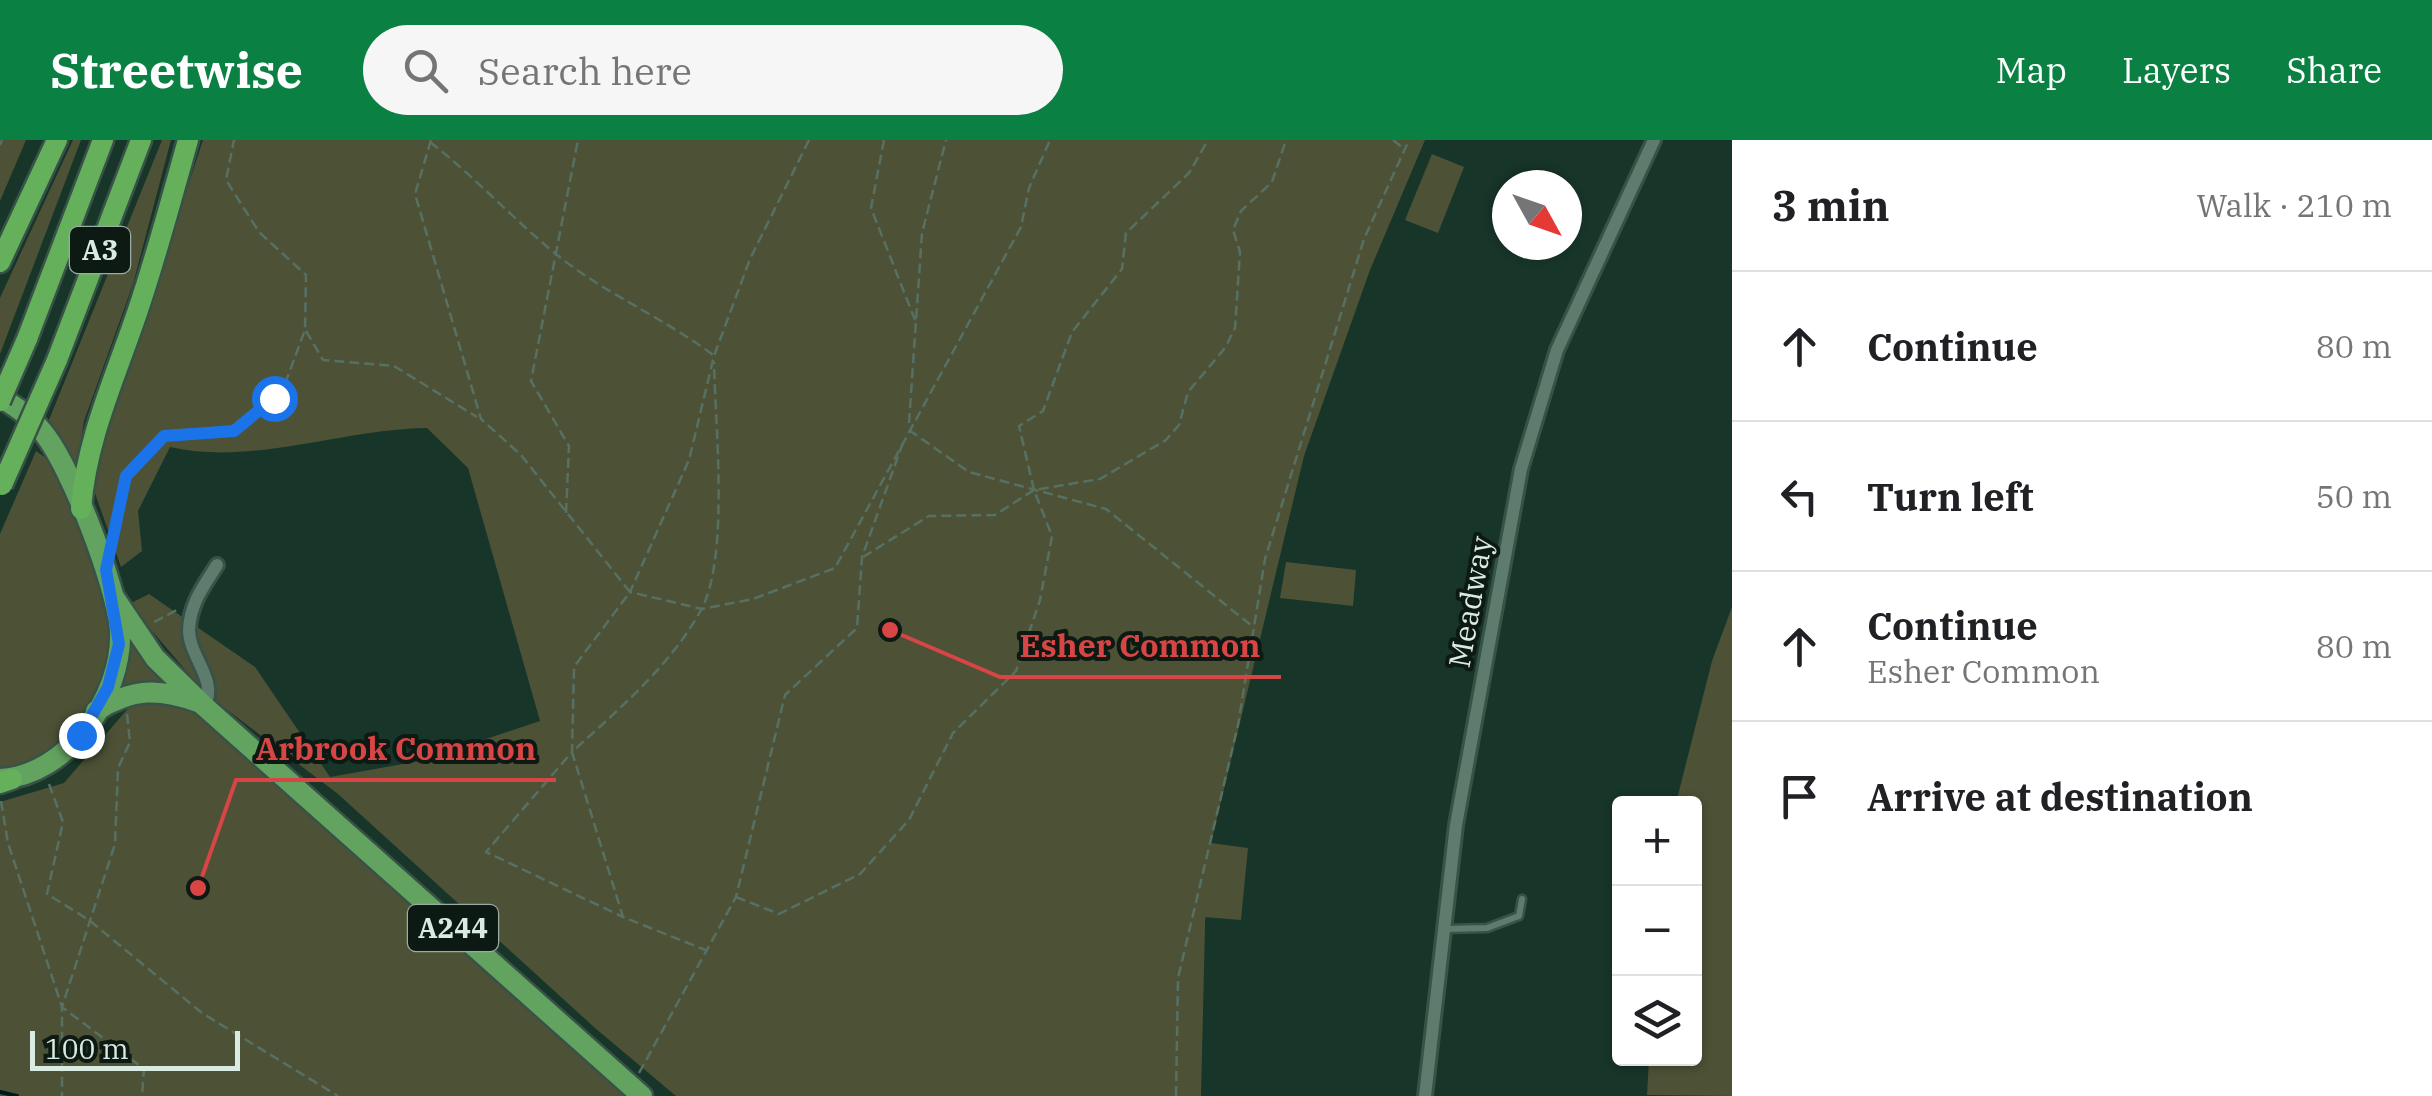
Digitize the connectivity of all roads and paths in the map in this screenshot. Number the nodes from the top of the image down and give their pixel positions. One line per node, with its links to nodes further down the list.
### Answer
1 (57, 140): 19 (highway)
2 (103, 140): 23 (highway, A3, bridge)
3 (140, 140): 26 (highway, A3, bridge)
4 (188, 140): 28 (highway)
5 (234, 140): 21 (path)
6 (578, 140): 18 (path)
7 (809, 140): 22 (path)
8 (884, 140): 20 (path)
9 (946, 140): 20 (path)
10 (1050, 140): 25 (path)
11 (1208, 140): 27 (path)
12 (1286, 140): 27 (path)
13 (1392, 140): 17 (path)
14 (1409, 140): 17 (path)
15 (1654, 140): 50 (street, Meadway)
16 (430, 141): 18 (path); 24 (path)
17 (1404, 149): 38 (path)
18 (558, 256): 22 (path); 29 (path)
19 (0, 262)
20 (917, 326): 25 (path)
21 (305, 330): 24 (path); 32 (path)
22 (714, 356): 33 (path); 36 (path)
23 (0, 399): 28 (main road)
24 (480, 419): 29 (path)
25 (908, 430): 27 (path); 30 (path); 36 (path)
26 (1, 487)
27 (1034, 490): 30 (path); 38 (path); 46 (path)
28 (81, 509): 32 (main road)
29 (566, 514): 33 (path)
30 (862, 557): 46 (path)
31 (218, 565): 35 (street)
32 (106, 570): 34 (main road)
33 (630, 592): 36 (path); 42 (path)
34 (114, 597): 37 (main road, A244); 41 (main road)
35 (194, 601): 37 (path); 39 (street)
36 (702, 609): 42 (path)
37 (132, 624): 39 (main road, A244)
38 (1254, 628): 57 (path)
39 (202, 704): 41 (main road, A244); 53 (main road, A244)
40 (127, 708): 49 (path)
41 (96, 711): 43 (main road)
42 (572, 752): 48 (path); 48 (path)
43 (4, 780)
44 (49, 783): 49 (path)
45 (1, 799): 52 (path)
46 (736, 897): 51 (path)
47 (1522, 899): 50 (lane)
48 (623, 917): 51 (path)
49 (89, 920): 52 (path); 56 (path)
50 (1444, 929): 58 (street, Meadway)
51 (708, 951): 53 (path)
52 (62, 1007): 54 (path); 55 (path)
53 (636, 1092)
54 (62, 1096)
55 (142, 1096)
56 (338, 1096)
57 (1176, 1096)
58 (1425, 1096)

